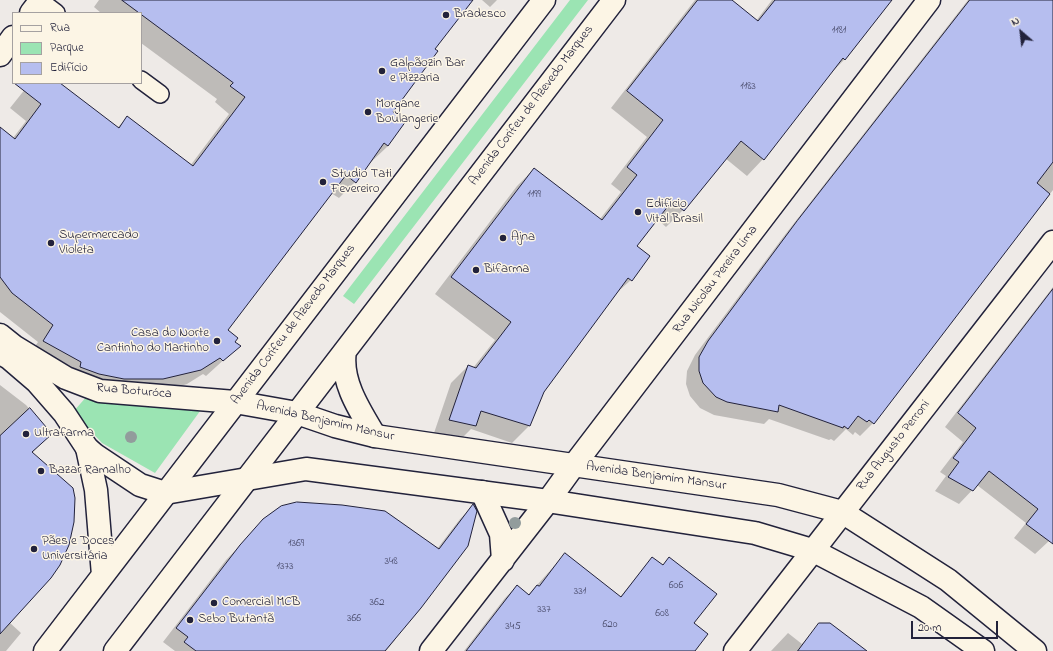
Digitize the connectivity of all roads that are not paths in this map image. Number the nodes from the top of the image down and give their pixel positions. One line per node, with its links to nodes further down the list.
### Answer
1 (544, 0): 11 (main road, Avenida Corifeu de Azevedo Marques)
2 (614, 0): 10 (main road, Avenida Corifeu de Azevedo Marques)
3 (929, 0): 15 (main road, Rua Nicolau Pereira Lima)
4 (12, 38): 5 (main road)
5 (0, 55)
6 (142, 81): 7 (lane)
7 (160, 94)
8 (1053, 242): 20 (main road, Rua Augusto Perroni)
9 (6, 348): 11 (main road, Rua Boturóca); 14 (main road, Rua Boturóca)
10 (345, 351): 12 (main road, Avenida Corifeu de Azevedo Marques); 13 (main road)
11 (235, 402): 12 (main road, Avenida Benjamim Mansur); 18 (main road, Avenida Corifeu de Azevedo Marques)
12 (297, 413): 13 (main road, Avenida Benjamim Mansur); 16 (main road, Avenida Corifeu de Azevedo Marques)
13 (375, 436): 15 (main road, Avenida Benjamim Mansur)
14 (87, 448): 18 (main road, Rua Boturóca); 23 (main road)
15 (574, 465): 19 (main road, Rua Nicolau Pereira Lima); 20 (main road, Avenida Benjamim Mansur)
16 (247, 478): 17 (main road); 18 (main road); 25 (main road, Avenida Corifeu de Azevedo Marques)
17 (482, 492): 19 (main road); 22 (main road)
18 (165, 493): 23 (main road, Avenida Corifeu de Azevedo Marques)
19 (548, 501): 21 (main road); 22 (main road, Rua Nicolau Pereira Lima)
20 (842, 512): 21 (main road, Rua Augusto Perroni); 29 (main road, Avenida Benjamim Mansur)
21 (812, 550): 27 (main road, Rua Augusto Perroni); 28 (main road)
22 (503, 560): 26 (main road, Rua Nicolau Pereira Lima)
23 (103, 575): 24 (main road, Avenida Corifeu de Azevedo Marques)
24 (45, 651)
25 (115, 651)
26 (431, 651)
27 (735, 651)
28 (983, 651)
29 (1035, 651)

